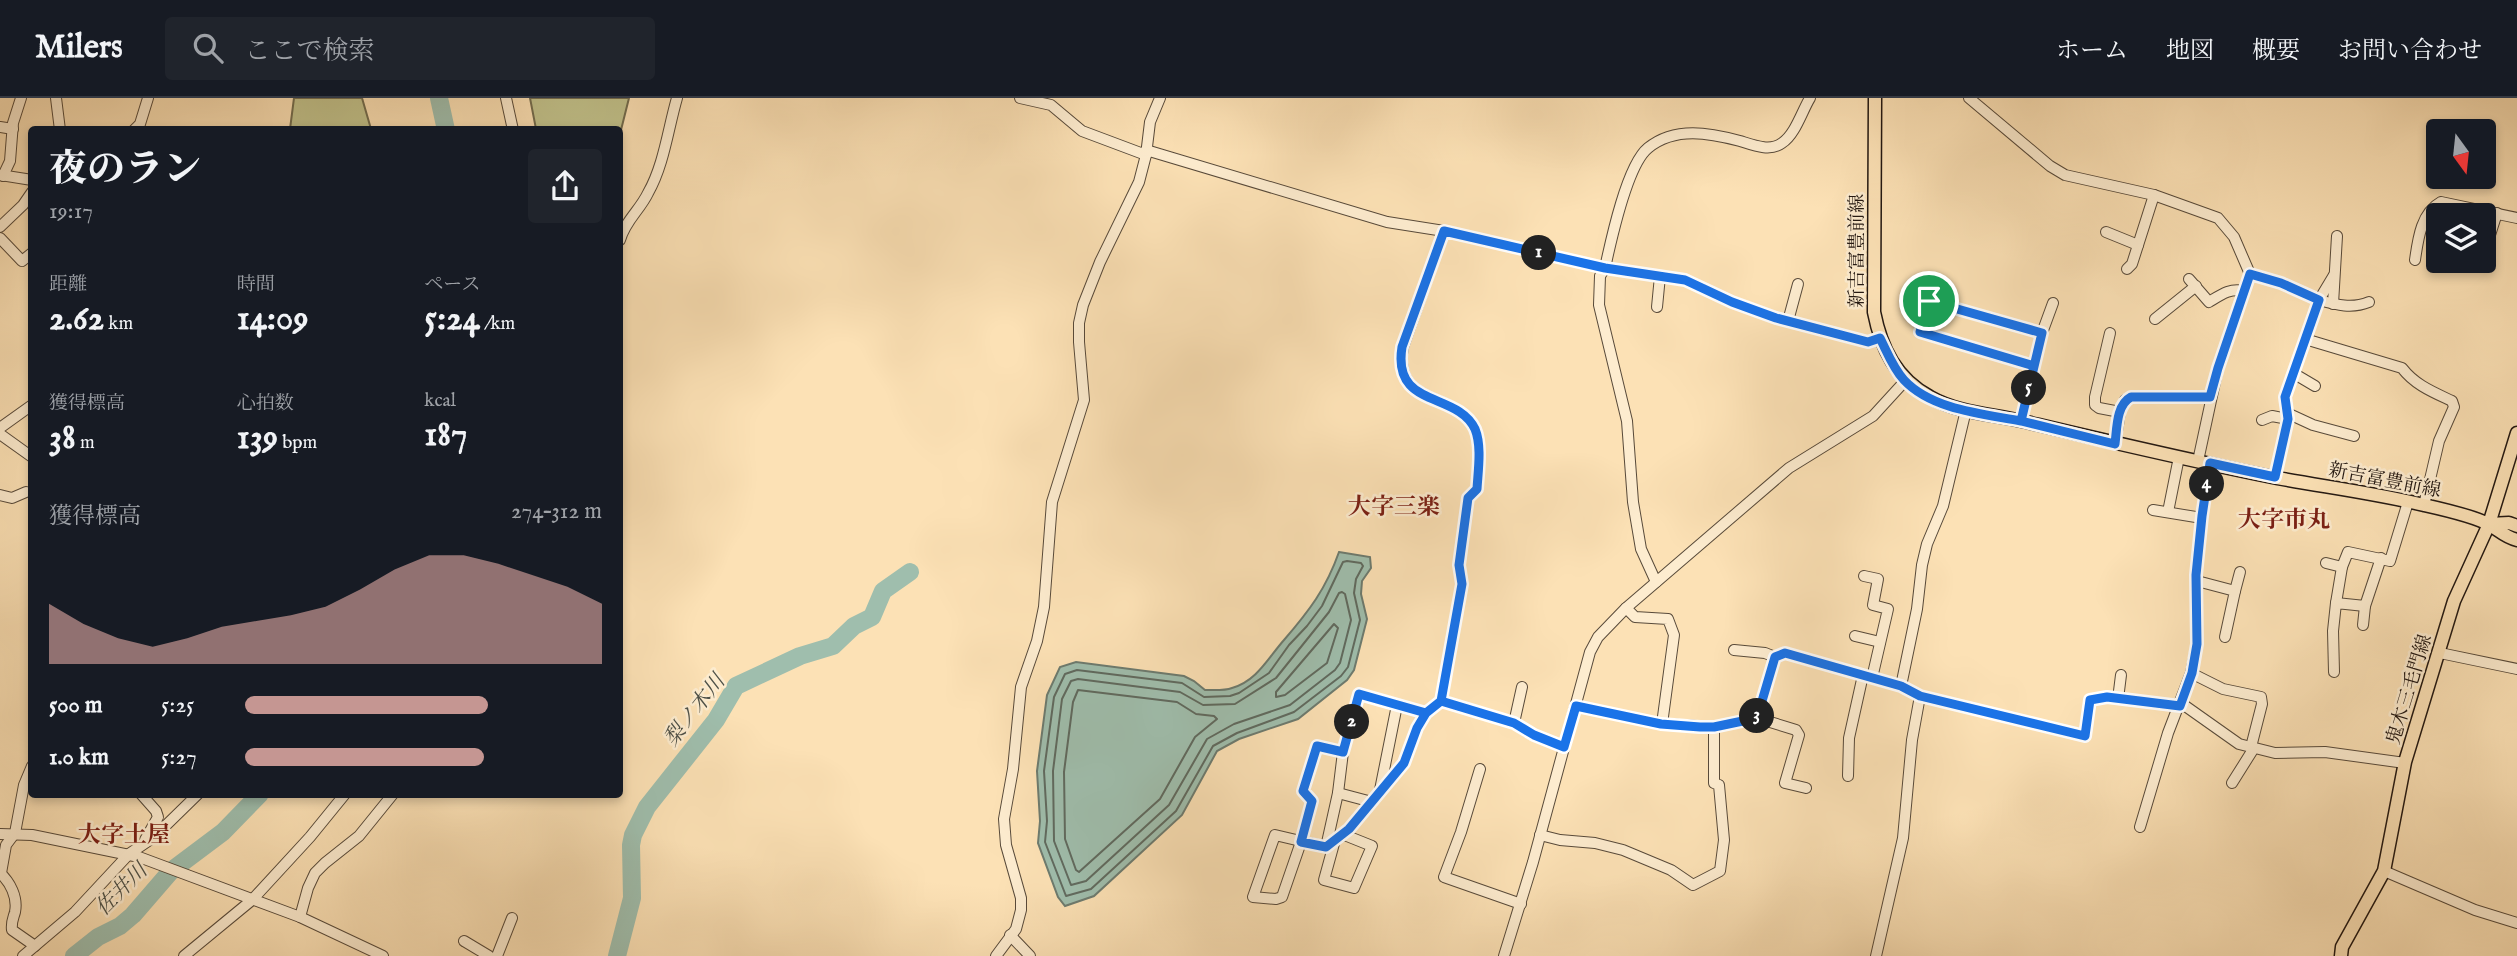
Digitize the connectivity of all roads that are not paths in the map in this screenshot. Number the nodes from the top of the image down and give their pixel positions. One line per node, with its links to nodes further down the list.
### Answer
1 (21, 98): 15 (street)
2 (56, 98): 11 (street)
3 (148, 98): 12 (street)
4 (506, 98): 13 (street)
5 (677, 98): 25 (street)
6 (1020, 98): 16 (street)
7 (1160, 98): 16 (street)
8 (1810, 98): 33 (street)
9 (1875, 98): 49 (main road, 新吉富豊前線)
10 (1969, 98): 19 (street)
11 (60, 126)
12 (137, 126)
13 (512, 126)
14 (0, 127): 15 (street)
15 (13, 129): 17 (street)
16 (1146, 153): 26 (street); 148 (street)
17 (2, 175): 18 (street)
18 (28, 179)
19 (2154, 195): 30 (street); 35 (street)
20 (28, 198): 24 (street)
21 (2497, 213): 22 (street); 23 (street); 32 (street)
22 (2496, 216)
23 (2517, 218)
24 (0, 227)
25 (623, 230)
26 (1444, 231): 33 (street); 107 (street)
27 (2106, 232): 30 (street)
28 (2337, 236): 36 (street)
29 (0, 238): 31 (street)
30 (2137, 245): 34 (street)
31 (28, 256)
32 (2415, 260)
33 (1605, 268): 37 (street); 86 (street)
34 (2127, 270)
35 (2250, 274): 39 (street); 40 (street)
36 (2334, 275): 40 (street); 43 (street)
37 (1660, 276): 44 (street); 46 (street)
38 (1798, 284): 46 (street)
39 (2244, 291): 45 (street); 55 (street)
40 (2319, 300): 43 (street); 50 (street)
41 (2369, 302): 43 (street)
42 (2053, 303): 47 (street)
43 (2333, 304)
44 (1657, 307)
45 (2155, 319)
46 (1788, 321): 49 (street)
47 (2042, 333): 51 (street); 51 (street)
48 (2110, 333): 58 (street)
49 (1880, 338): 53 (main road, 新吉富豊前線)
50 (2305, 339): 52 (street); 73 (street)
51 (2034, 366): 61 (street)
52 (2293, 373): 54 (street); 59 (street)
53 (1905, 381): 57 (main road, 新吉富豊前線); 86 (street)
54 (2315, 386)
55 (2210, 397): 58 (street); 68 (street)
56 (28, 408): 62 (street)
57 (1966, 410): 61 (main road, 新吉富豊前線); 103 (street)
58 (2120, 412): 65 (street)
59 (2288, 416): 60 (street); 64 (street); 69 (street)
60 (2262, 420)
61 (2021, 421): 65 (main road, 新吉富豊前線)
62 (0, 431): 66 (street)
63 (2517, 433): 77 (main road, 鬼木三毛門線)
64 (2354, 436)
65 (2115, 444): 67 (main road, 新吉富豊前線)
66 (28, 454)
67 (2179, 457): 68 (main road, 新吉富豊前線); 75 (street)
68 (2204, 462): 69 (main road, 新吉富豊前線); 76 (street)
69 (2275, 477): 72 (main road, 新吉富豊前線)
70 (26, 492): 71 (street)
71 (0, 495)
72 (2408, 502): 73 (main road, 新吉富豊前線); 80 (street)
73 (2424, 505): 77 (main road, 新吉富豊前線)
74 (2153, 510): 75 (street)
75 (2168, 512): 76 (street)
76 (2202, 518): 85 (street)
77 (2489, 524): 78 (main road, 新吉富豊前線); 79 (main road, 新吉富豊前線); 96 (main road, 鬼木三毛門線)
78 (2517, 526)
79 (2517, 540)
80 (2381, 558): 82 (street); 89 (street)
81 (2326, 563): 82 (street)
82 (2342, 567): 88 (street)
83 (2240, 572): 87 (street)
84 (1864, 576): 94 (street)
85 (2197, 581): 87 (street); 100 (street)
86 (1656, 582): 90 (street)
87 (2235, 591): 93 (street)
88 (2336, 603): 89 (street); 99 (street)
89 (2364, 606): 91 (street)
90 (1626, 608): 110 (street); 114 (street)
91 (2363, 625)
92 (1855, 636): 94 (street)
93 (2225, 637)
94 (1880, 642): 102 (street)
95 (1734, 650): 97 (street)
96 (2440, 653): 98 (street); 119 (main road, 鬼木三毛門線)
97 (1775, 657): 102 (street); 112 (street)
98 (2517, 669)
99 (2334, 672)
100 (2192, 673): 109 (street); 117 (street)
101 (2121, 675): 106 (street)
102 (1868, 676): 103 (street); 122 (street)
103 (1901, 686): 105 (street)
104 (1522, 687): 113 (street)
105 (1920, 696): 106 (street); 159 (street)
106 (2118, 699): 109 (street)
107 (1441, 701): 111 (street); 113 (street)
108 (1397, 705): 111 (street); 118 (street); 125 (street)
109 (2180, 705): 117 (street); 132 (street)
110 (1576, 706): 114 (street); 116 (street)
111 (1426, 713): 125 (street)
112 (1757, 718): 115 (street); 124 (street)
113 (1514, 723): 116 (street)
114 (1661, 724): 115 (street)
115 (1714, 727): 135 (street)
116 (1564, 747): 135 (street)
117 (2252, 747): 119 (street); 123 (street)
118 (1343, 752): 126 (street); 137 (street)
119 (2405, 763): 141 (main road, 鬼木三毛門線)
120 (1480, 769): 144 (street)
121 (28, 776): 133 (street)
122 (1848, 776)
123 (2232, 783)
124 (1806, 788)
125 (1380, 790): 131 (street)
126 (1338, 793): 131 (street); 139 (street)
127 (145, 798): 138 (street)
128 (194, 798): 138 (street)
129 (342, 798): 143 (street)
130 (390, 798): 145 (street)
131 (1372, 802): 136 (street)
132 (2140, 827)
133 (15, 833): 134 (street); 140 (street); 142 (street)
134 (0, 834)
135 (1540, 835): 144 (street)
136 (1339, 837): 136 (street); 139 (street)
137 (1301, 842): 137 (street); 139 (street)
138 (142, 845): 140 (street)
139 (1326, 847)
140 (134, 855): 143 (street); 150 (street)
141 (2384, 872): 147 (street); 160 (main road, 鬼木三毛門線)
142 (1, 873): 150 (street)
143 (248, 899): 145 (street); 153 (street)
144 (1521, 904): 158 (street)
145 (300, 917): 151 (street)
146 (512, 918): 155 (street)
147 (2517, 923)
148 (1010, 935): 156 (street); 157 (street)
149 (464, 941): 154 (street)
150 (35, 946): 152 (street)
151 (379, 954)
152 (23, 956)
153 (184, 956)
154 (489, 956)
155 (497, 956)
156 (996, 956)
157 (1030, 956)
158 (1504, 956)
159 (1876, 956)
160 (2342, 956)

